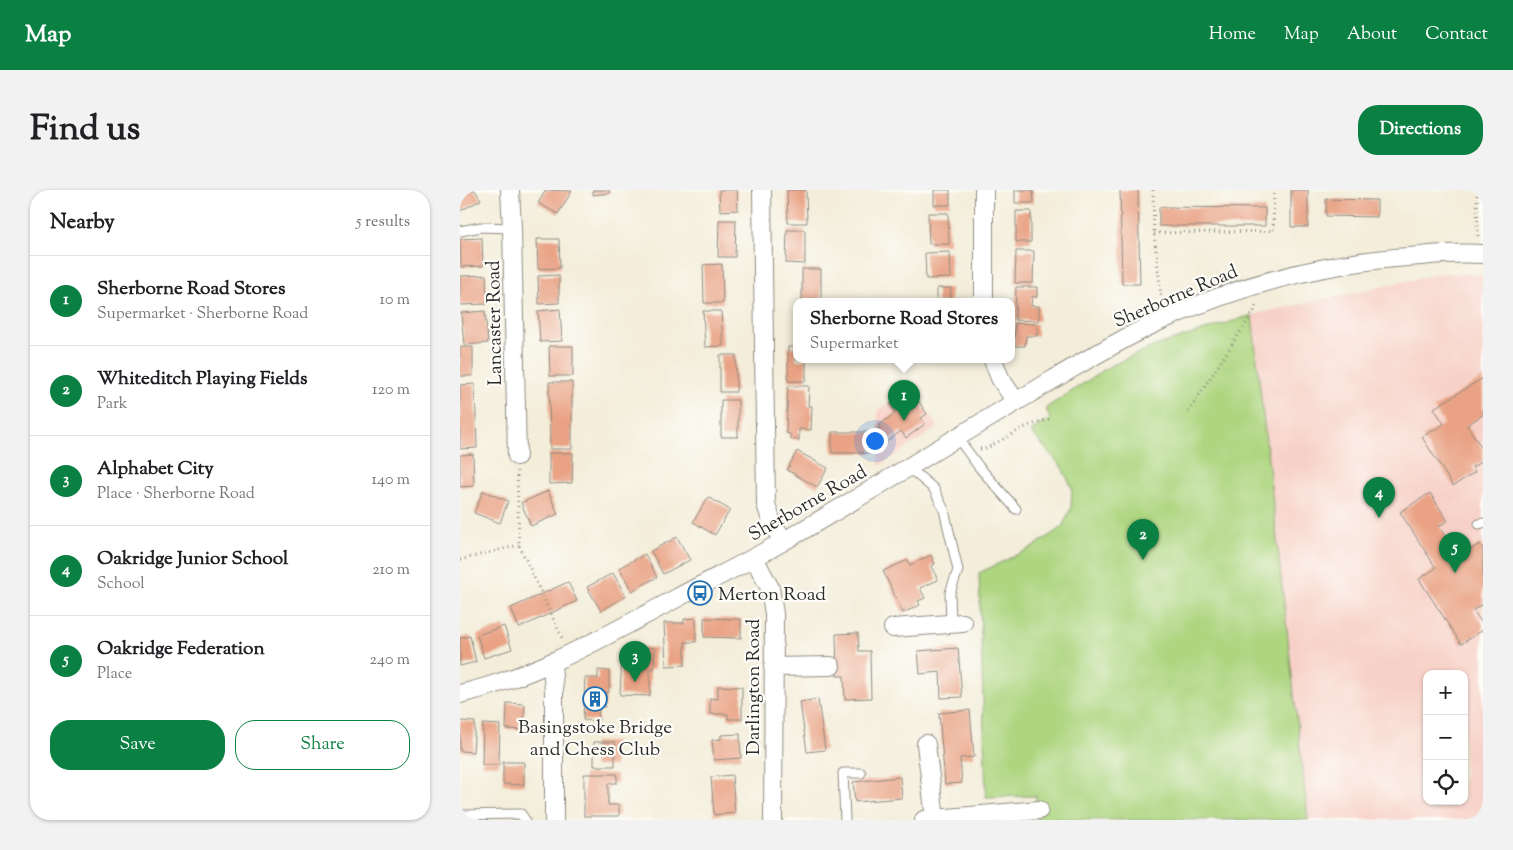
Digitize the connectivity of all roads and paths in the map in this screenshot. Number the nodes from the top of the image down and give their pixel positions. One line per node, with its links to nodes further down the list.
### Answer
1 (510, 190): 7 (street, Lancaster Road)
2 (762, 190): 22 (street)
3 (984, 190): 11 (street)
4 (1153, 190): 9 (path)
5 (1274, 190): 9 (path)
6 (1477, 190): 10 (path)
7 (512, 228): 8 (lane); 19 (street, Lancaster Road)
8 (460, 231)
9 (1154, 233): 12 (path)
10 (1480, 247): 15 (street, Sherborne Road)
11 (984, 298)
12 (1162, 304)
13 (1256, 304): 16 (path)
14 (994, 363): 15 (street)
15 (1016, 402): 18 (street, Sherborne Road)
16 (1188, 412)
17 (1050, 419): 18 (path)
18 (961, 442): 20 (street, Sherborne Road); 21 (lane)
19 (517, 456): 23 (path)
20 (910, 466): 22 (street, Sherborne Road); 26 (lane)
21 (1016, 509)
22 (784, 542): 24 (street, Sherborne Road)
23 (519, 545): 25 (path); 28 (path)
24 (754, 558): 28 (street, Sherborne Road); 31 (street, Darlington Road)
25 (460, 560)
26 (957, 623): 27 (street)
27 (893, 628)
28 (570, 654): 29 (street, Sherborne Road)
29 (552, 663): 32 (street, Sherborne Road); 39 (street)
30 (831, 666): 31 (street)
31 (773, 667): 40 (street, Darlington Road)
32 (460, 694)
33 (926, 744): 37 (street)
34 (861, 773): 41 (lane)
35 (1038, 810): 37 (street)
36 (460, 815): 38 (lane)
37 (930, 819)
38 (525, 820)
39 (554, 820)
40 (773, 820)
41 (845, 820)

